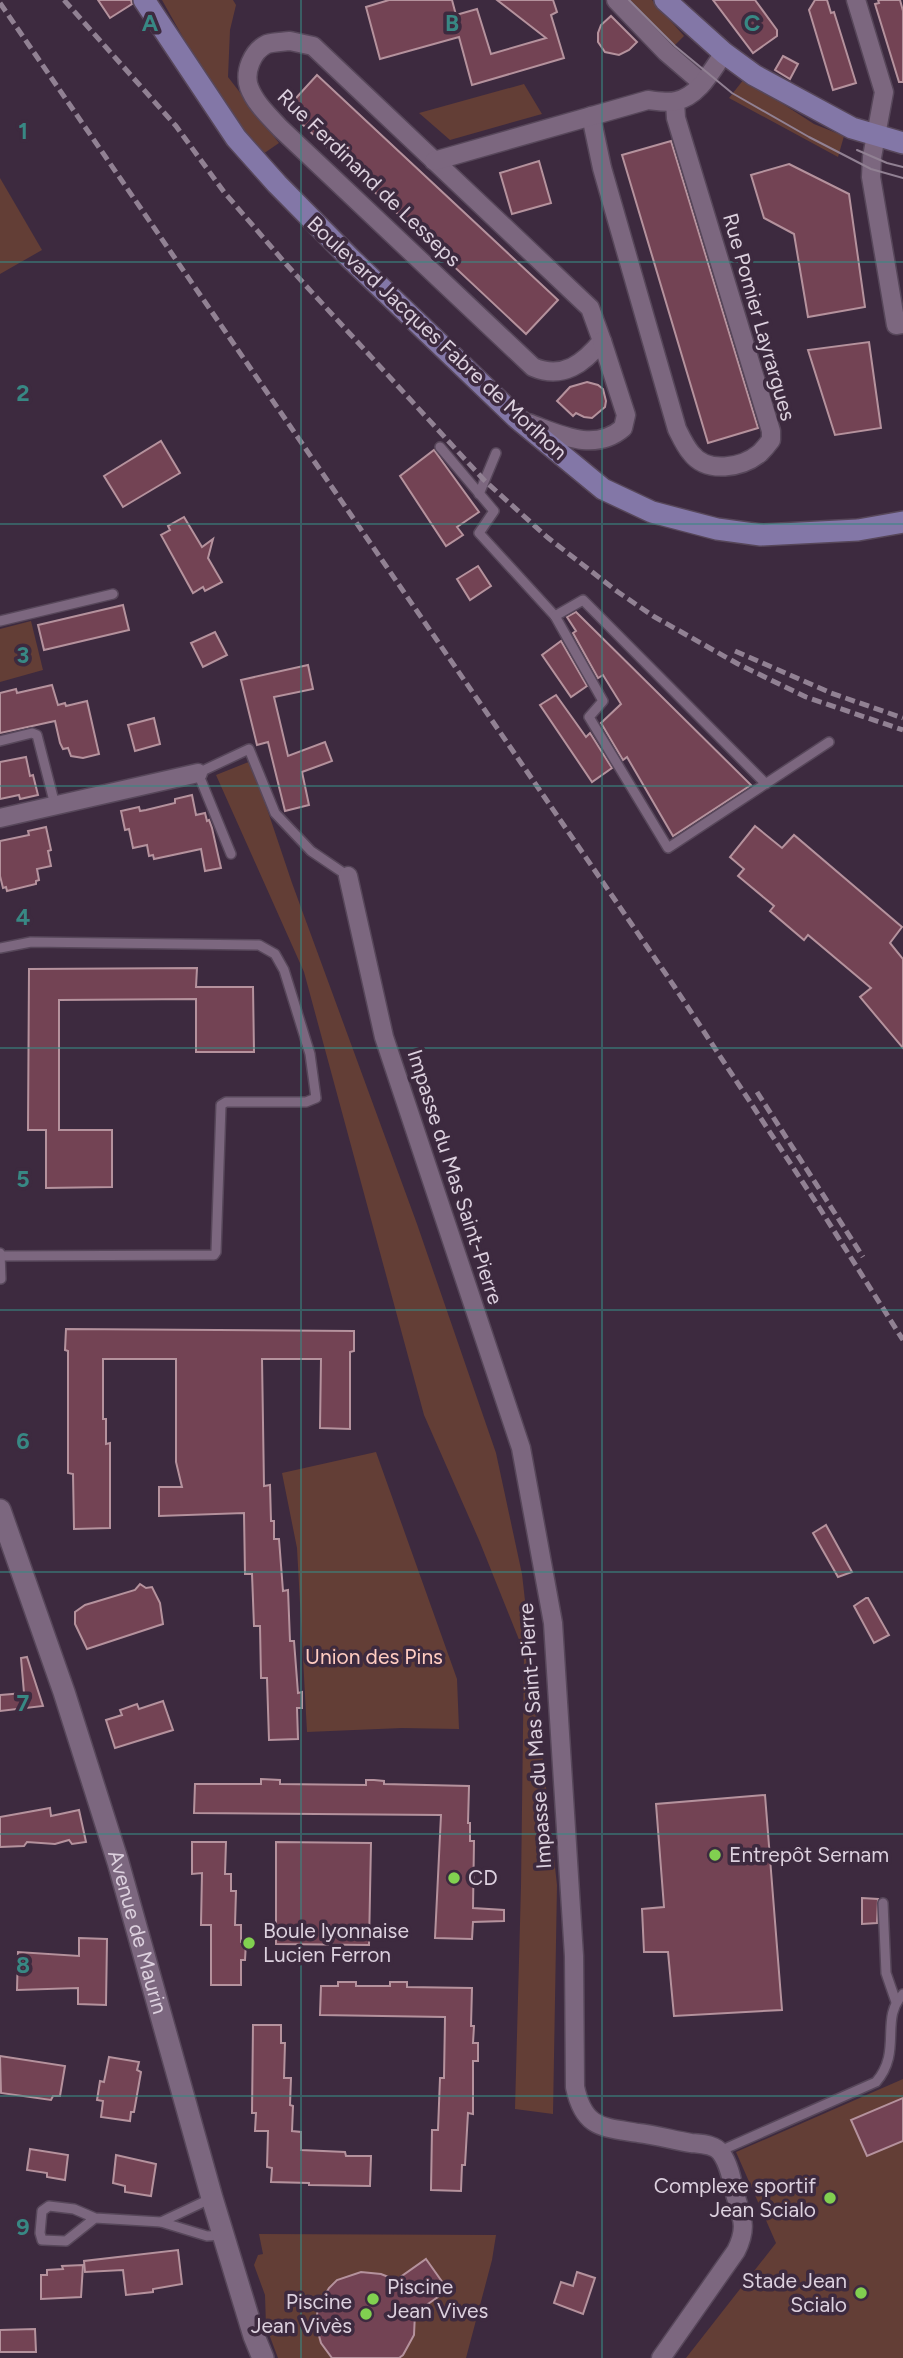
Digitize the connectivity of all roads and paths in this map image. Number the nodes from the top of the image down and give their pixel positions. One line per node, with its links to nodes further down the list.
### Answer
1 (144, 0): 14 (main road, Boulevard Jacques Fabre de Morlhon)
2 (615, 0): 6 (street)
3 (665, 0): 5 (main road)
4 (856, 0): 9 (street)
5 (724, 52): 6 (street); 9 (main road)
6 (702, 83): 7 (street)
7 (675, 102): 8 (street); 8 (street, Rue Pomier Layrargues)
8 (591, 116): 11 (street)
9 (876, 135): 10 (main road); 12 (street)
10 (903, 143)
11 (434, 160): 13 (street, Rue Ferdinand de Lesseps); 13 (street, Rue Ferdinand de Lesseps)
12 (903, 324)
13 (602, 341): 14 (street, Rue Ferdinand de Lesseps)
14 (518, 419): 18 (main road, Boulevard Jacques Fabre de Morlhon)
15 (440, 447): 17 (lane)
16 (496, 453): 17 (lane)
17 (479, 494): 20 (lane)
18 (903, 522)
19 (113, 594): 21 (lane)
20 (555, 616): 25 (lane); 25 (lane)
21 (0, 621)
22 (0, 741): 26 (lane)
23 (830, 742): 25 (lane)
24 (198, 773): 26 (street); 28 (lane); 29 (lane)
25 (766, 784)
26 (55, 805): 27 (street)
27 (0, 818)
28 (231, 855)
29 (348, 876): 37 (street, Impasse du Mas Saint-Pierre)
30 (0, 948): 32 (lane)
31 (0, 1250): 32 (lane)
32 (0, 1256): 33 (lane)
33 (1, 1279)
34 (0, 1510): 38 (street, Avenue de Maurin)
35 (883, 1903): 36 (lane)
36 (900, 1998): 37 (lane)
37 (720, 2151): 43 (street)
38 (212, 2198): 40 (lane); 41 (street, Avenue de Maurin)
39 (95, 2218): 39 (lane); 40 (lane)
40 (161, 2222): 41 (lane)
41 (224, 2235): 42 (street, Avenue de Maurin)
42 (263, 2358)
43 (661, 2358)

